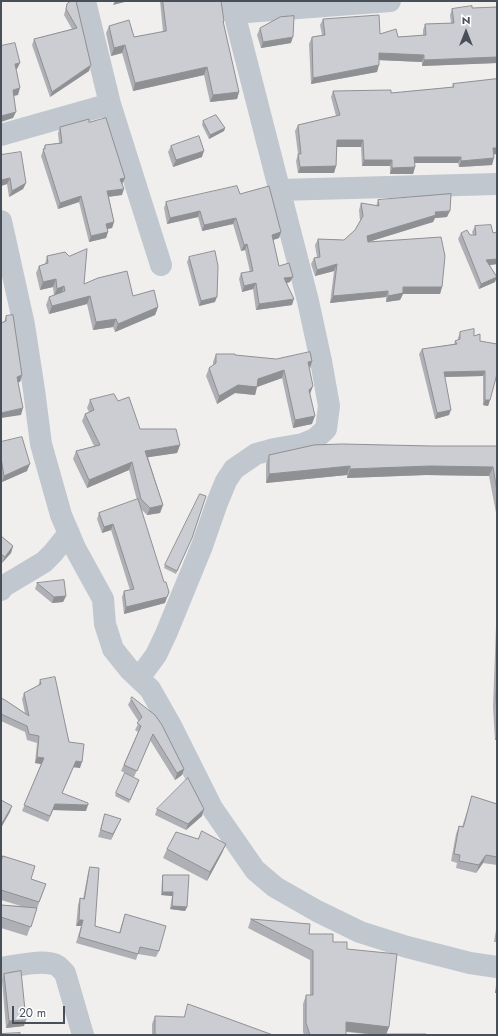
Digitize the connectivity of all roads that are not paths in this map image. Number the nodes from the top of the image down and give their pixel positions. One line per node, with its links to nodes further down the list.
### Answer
1 (85, 1): 4 (street)
2 (376, 2): 3 (street)
3 (233, 7): 7 (street)
4 (110, 104): 5 (street); 9 (street)
5 (1, 136)
6 (497, 184): 7 (street)
7 (279, 190): 12 (street)
8 (1, 221): 10 (street)
9 (161, 265)
10 (72, 540): 11 (street); 12 (street)
11 (1, 590)
12 (139, 678): 13 (street)
13 (497, 967)
14 (1, 968): 15 (street)
15 (83, 1035)

